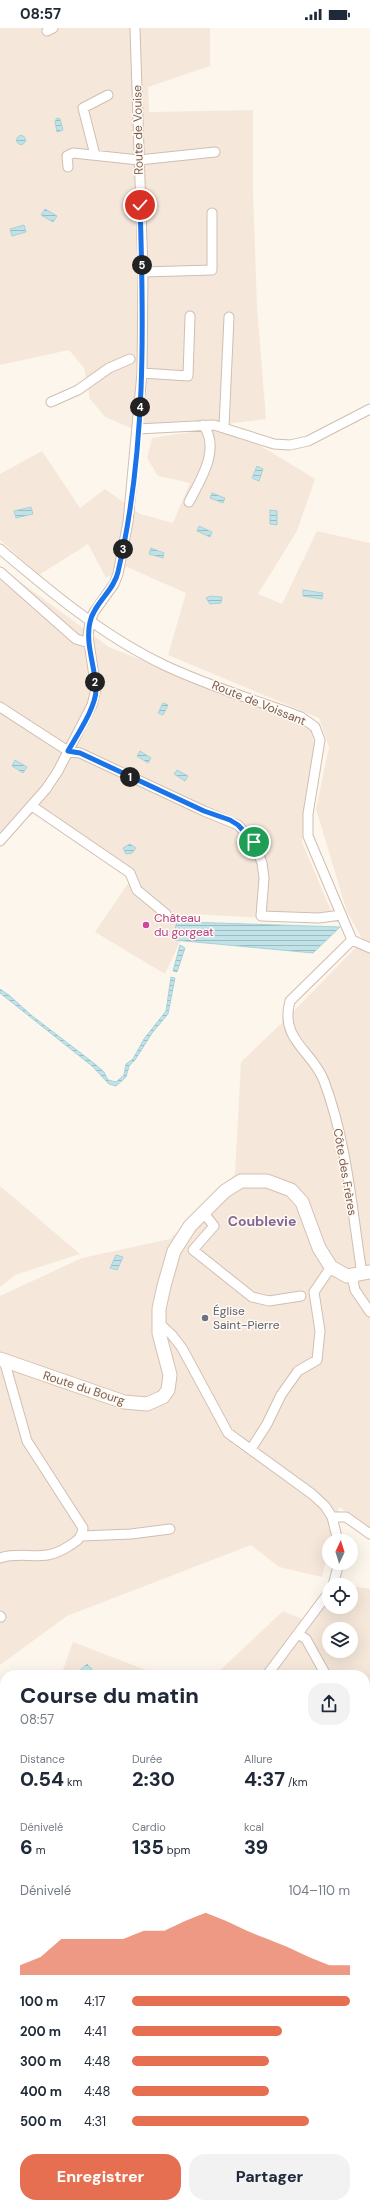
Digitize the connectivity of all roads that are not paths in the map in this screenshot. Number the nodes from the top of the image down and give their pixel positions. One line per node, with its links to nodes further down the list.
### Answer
1 (135, 28): 5 (street, Route de Vouise)
2 (108, 95): 4 (street)
3 (215, 152): 5 (street)
4 (95, 155): 5 (street); 6 (street)
5 (138, 160): 8 (street, Route de Vouise)
6 (68, 168)
7 (212, 214): 8 (street)
8 (143, 272): 12 (street, Route de Vouise)
9 (190, 316): 12 (street)
10 (229, 316): 16 (street)
11 (130, 359): 13 (street)
12 (142, 373): 17 (street, Route de Vouise)
13 (51, 402)
14 (370, 409): 16 (street)
15 (202, 425): 16 (street); 17 (street); 18 (street)
16 (224, 427)
17 (138, 429): 21 (street, Route de Vouise)
18 (190, 502)
19 (0, 549): 21 (street, Route de Voissant)
20 (0, 572): 22 (street)
21 (90, 621): 22 (street, Route de Vouise); 28 (street, Route de Voissant)
22 (89, 643): 24 (street, Route de Vouise)
23 (0, 707): 24 (street)
24 (68, 751): 25 (street, Route de Vouise); 28 (street)
25 (32, 806): 26 (street, Route de Vouise); 27 (street)
26 (0, 840)
27 (166, 914)
28 (341, 915): 29 (street, Route de Voissant)
29 (352, 940): 30 (street); 33 (street, Côte des Frères)
30 (370, 948)
31 (204, 1212): 32 (main road, Route du Bourg); 34 (street); 36 (main road, Route du Bourg)
32 (331, 1267): 33 (main road); 38 (street)
33 (358, 1275): 35 (street, Côte des Frères)
34 (300, 1296)
35 (370, 1312)
36 (159, 1324): 37 (main road, Route du Bourg); 38 (street)
37 (2, 1360): 43 (street)
38 (251, 1449): 39 (street)
39 (332, 1517): 41 (street); 42 (street)
40 (170, 1529): 43 (street)
41 (336, 1534)
42 (370, 1534)
43 (82, 1536): 44 (street)
44 (0, 1558)
45 (322, 1601): 46 (street)
46 (298, 1634): 47 (street); 48 (street)
47 (271, 1670)
48 (323, 1670)

